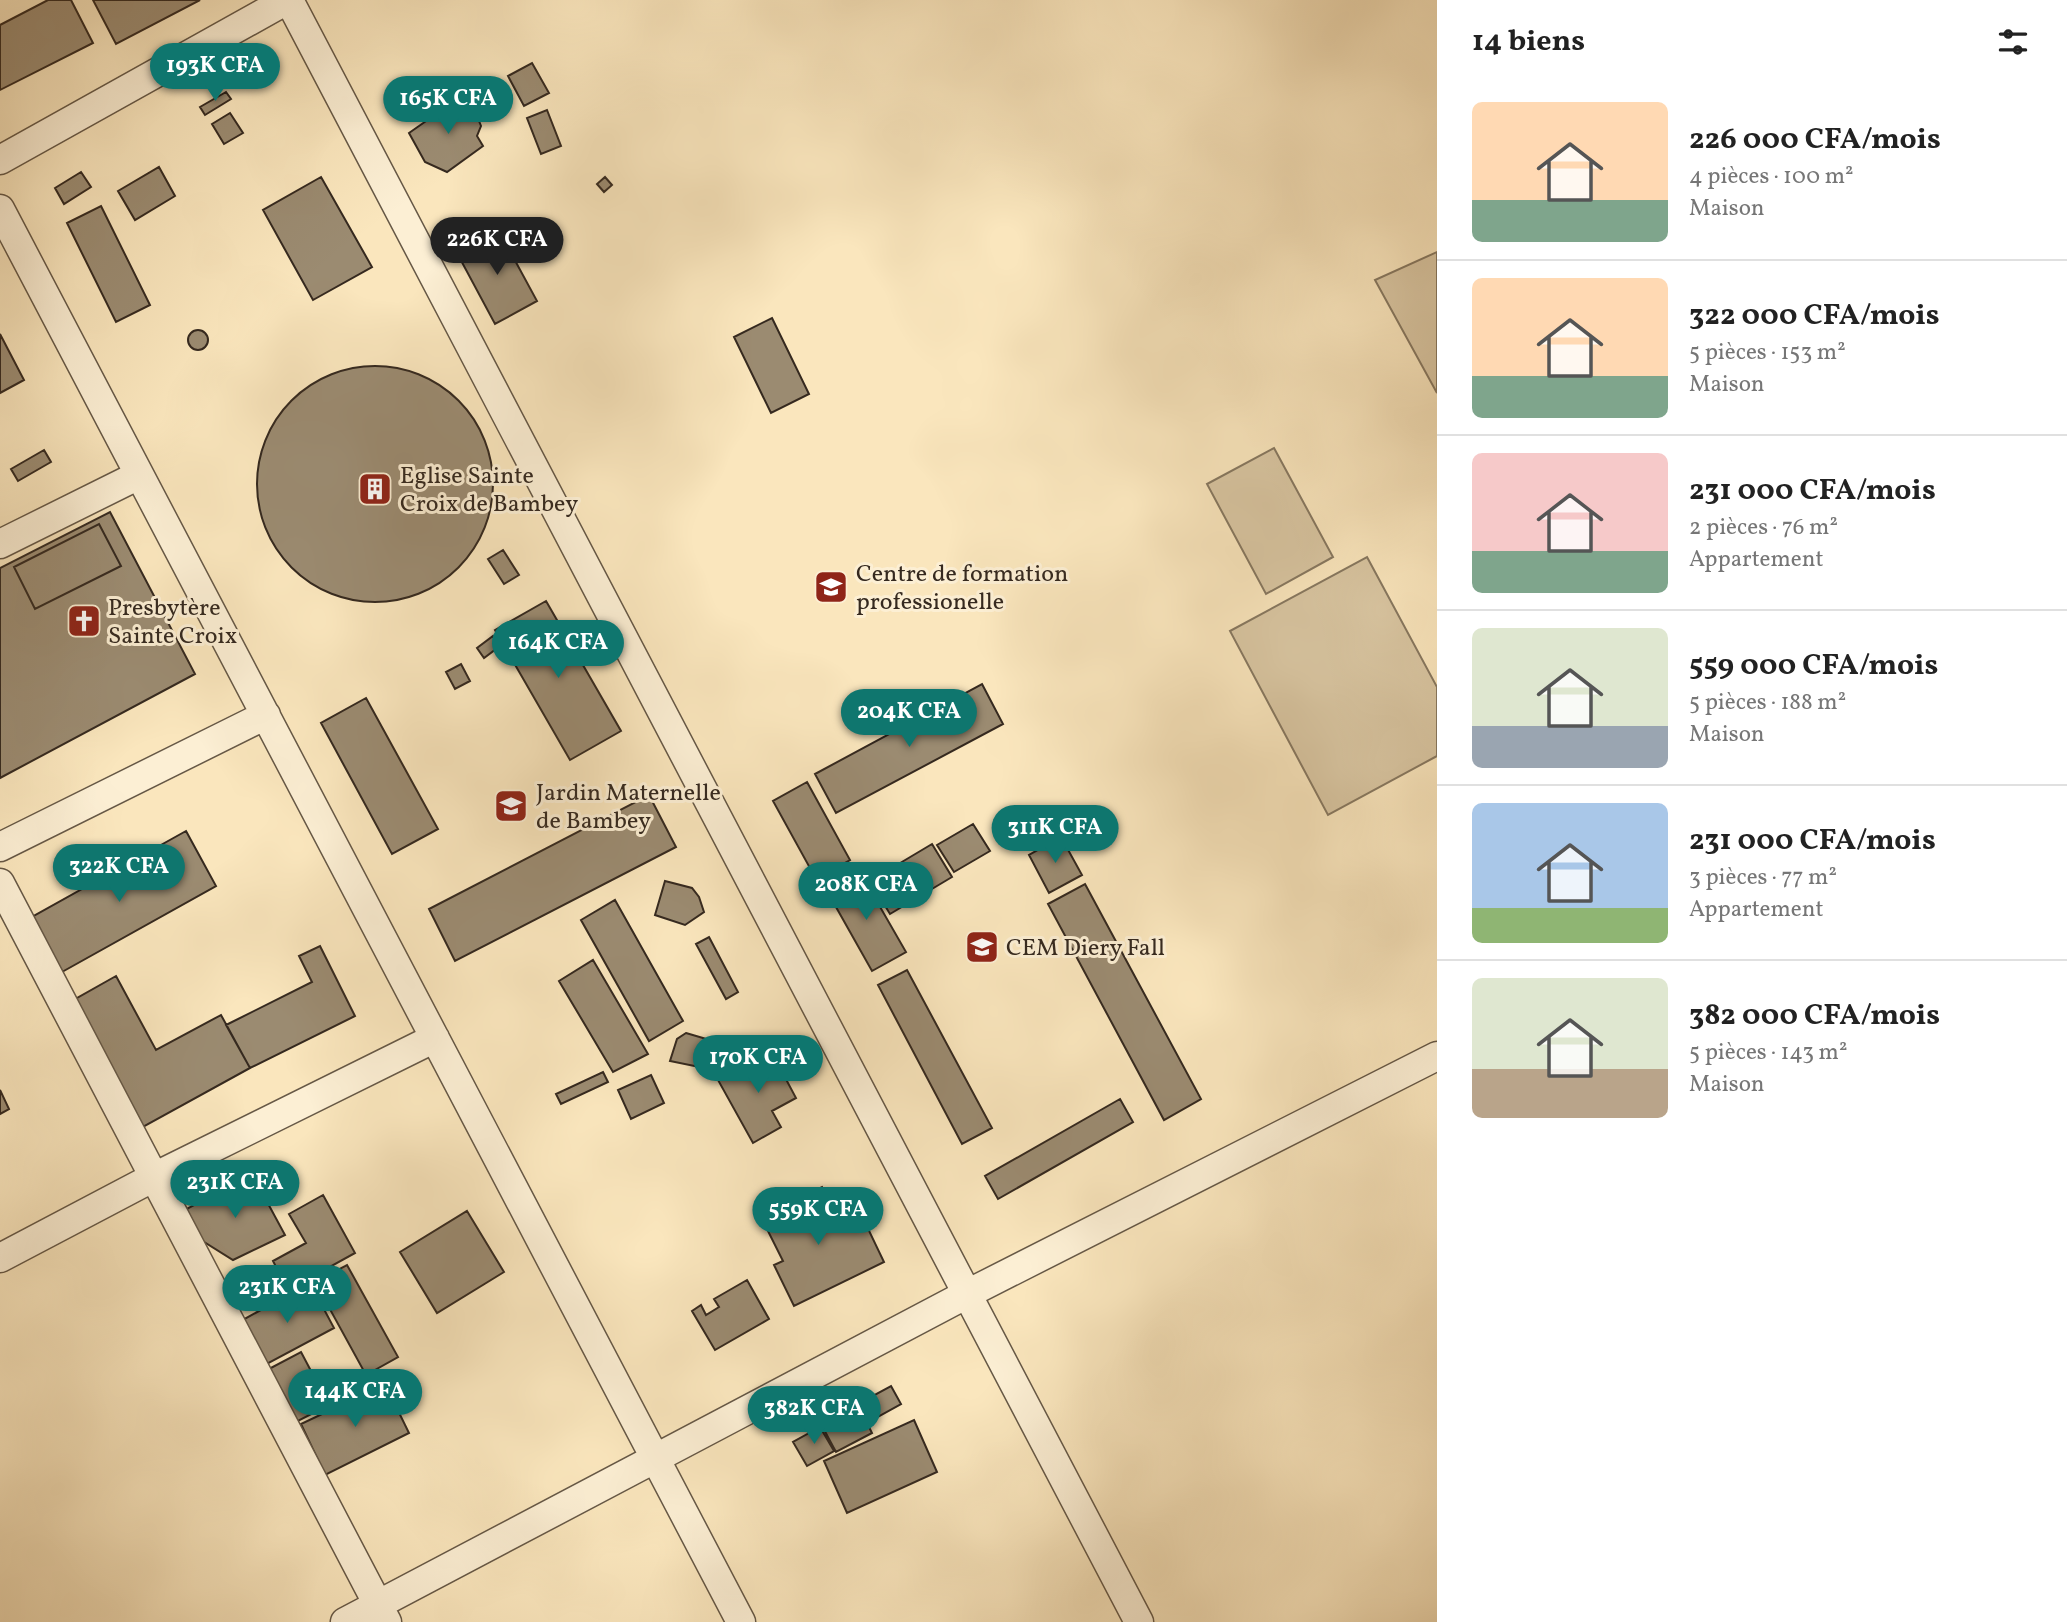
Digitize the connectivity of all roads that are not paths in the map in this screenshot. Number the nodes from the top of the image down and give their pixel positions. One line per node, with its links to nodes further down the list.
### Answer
1 (288, 0): 2 (street); 13 (street)
2 (0, 160)
3 (0, 209): 4 (street)
4 (139, 475): 5 (street); 6 (street)
5 (0, 544)
6 (266, 715): 7 (street); 9 (street)
7 (0, 847)
8 (0, 883): 11 (street)
9 (435, 1038): 11 (street); 14 (street)
10 (1437, 1056): 13 (street)
11 (154, 1177): 12 (street); 15 (street)
12 (0, 1258)
13 (967, 1294): 14 (street); 16 (street)
14 (655, 1459): 15 (street); 18 (street)
15 (382, 1613): 17 (street)
16 (1131, 1619)
17 (345, 1622)
18 (741, 1622)

